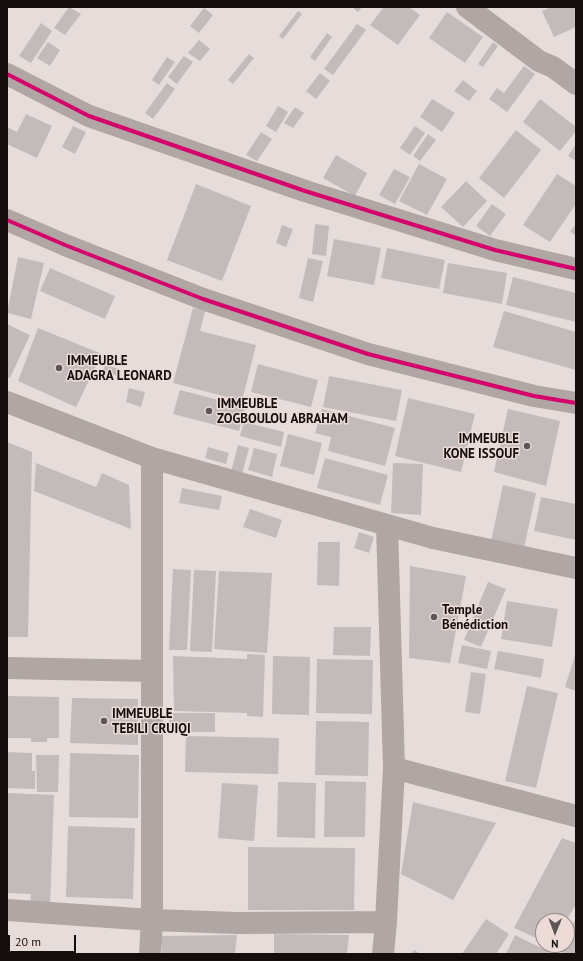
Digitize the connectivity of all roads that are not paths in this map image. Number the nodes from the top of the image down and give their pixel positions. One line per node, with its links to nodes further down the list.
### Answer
1 (466, 7): 3 (street)
2 (7, 74): 5 (street)
3 (573, 79)
4 (7, 220): 7 (street)
5 (576, 269)
6 (7, 402): 8 (street)
7 (576, 403)
8 (152, 458): 9 (street); 12 (street)
9 (387, 525): 10 (street); 13 (street)
10 (576, 568)
11 (7, 668): 12 (street)
12 (151, 671): 16 (street)
13 (394, 768): 14 (street); 17 (street)
14 (576, 816)
15 (7, 910): 16 (street)
16 (152, 920): 17 (street); 18 (street)
17 (386, 922): 19 (street)
18 (150, 954)
19 (383, 954)

